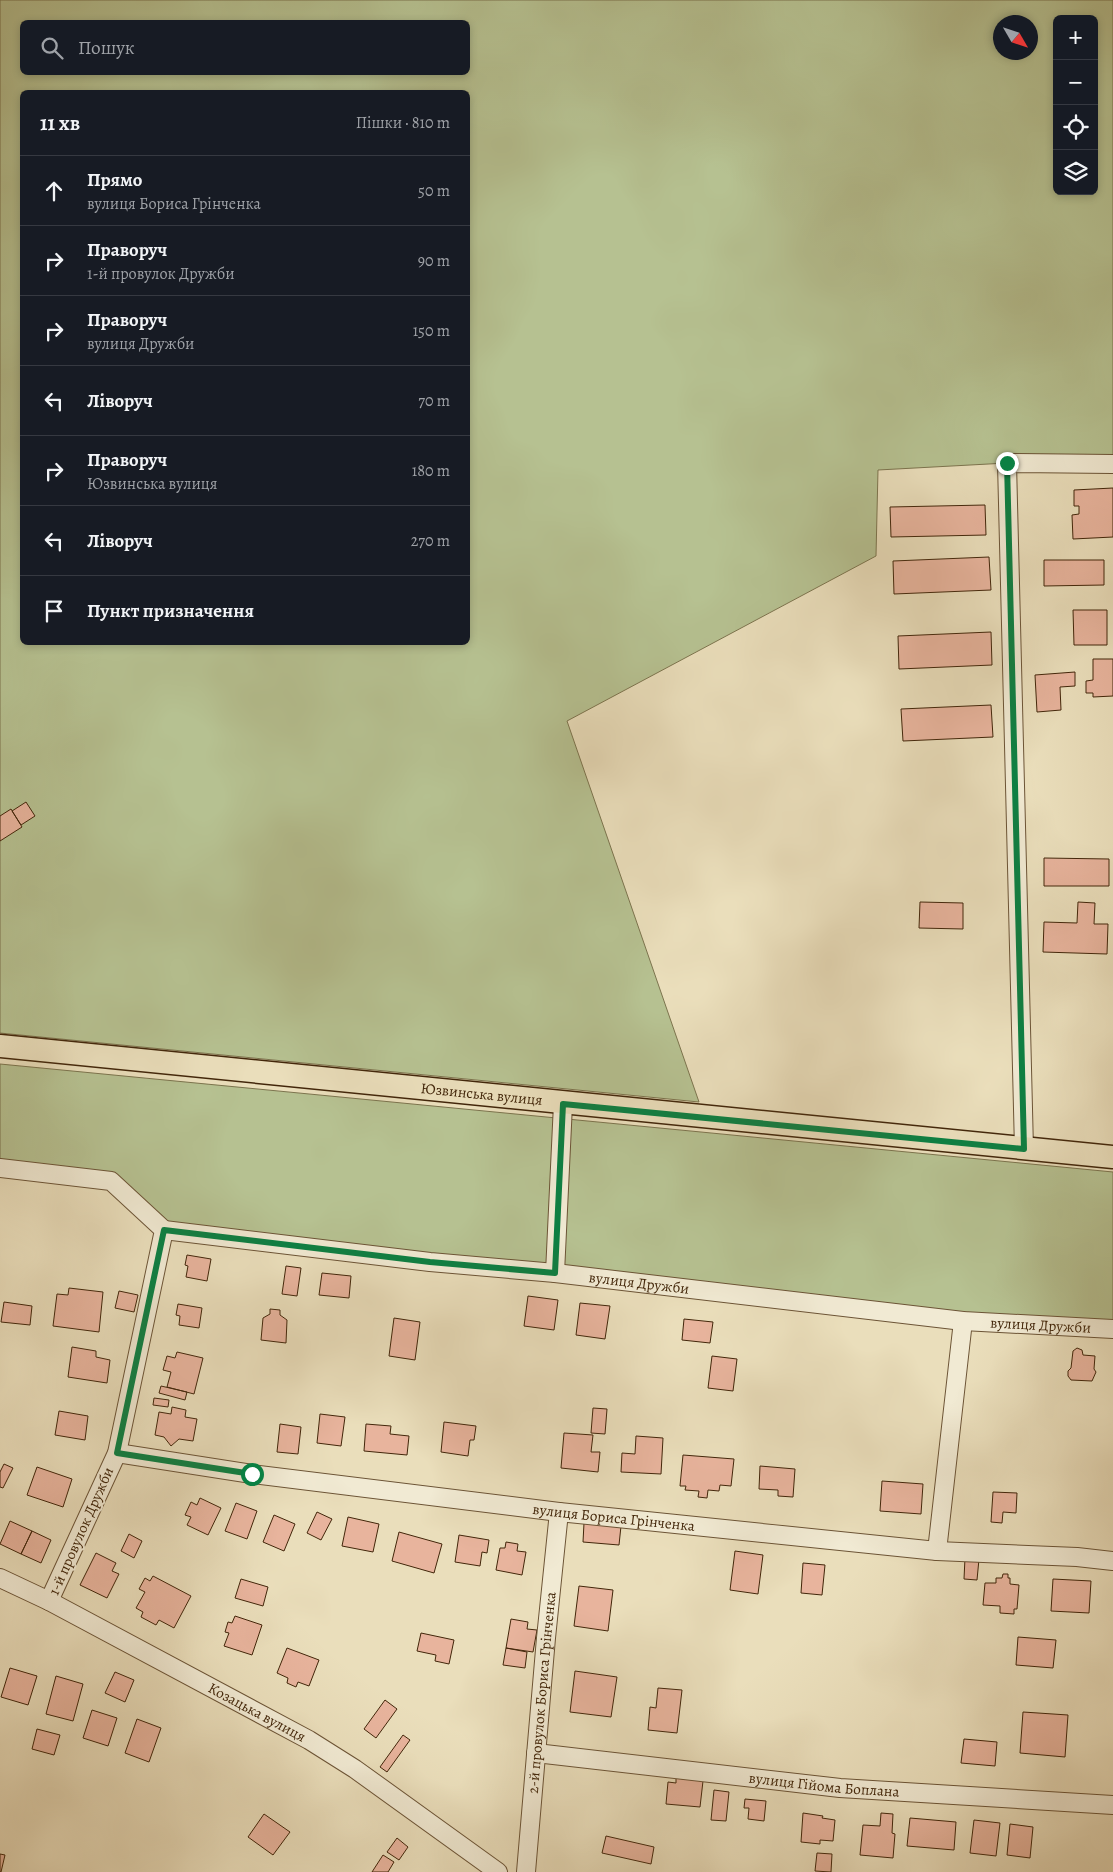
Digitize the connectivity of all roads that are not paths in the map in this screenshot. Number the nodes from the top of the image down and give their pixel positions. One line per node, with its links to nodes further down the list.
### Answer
1 (1113, 464): 4 (street)
2 (0, 1046): 3 (main road, Юзвинська вулиця)
3 (563, 1104): 4 (main road, Юзвинська вулиця); 8 (street)
4 (1024, 1149): 5 (main road, Юзвинська вулиця)
5 (1113, 1157)
6 (0, 1168): 7 (street)
7 (164, 1230): 8 (street, вулиця Дружби); 11 (street, 1-й провулок Дружби)
8 (555, 1273): 9 (street, вулиця Дружби)
9 (963, 1320): 10 (street, вулиця Дружби); 13 (street)
10 (1113, 1330)
11 (117, 1453): 12 (street, вулиця Бориса Грінченка); 16 (street, 1-й провулок Дружби)
12 (559, 1512): 13 (street, вулиця Бориса Грінченка); 17 (street, 2-й провулок Бориса Грінченка)
13 (937, 1551): 14 (street, вулиця Бориса Грінченка)
14 (1113, 1561)
15 (0, 1578): 16 (street, Козацька вулиця)
16 (49, 1601): 19 (street, Козацька вулиця)
17 (536, 1753): 18 (street, вулиця Гійома Боплана); 20 (street, 2-й провулок Бориса Грінченка)
18 (1113, 1805)
19 (498, 1872)
20 (526, 1872)

